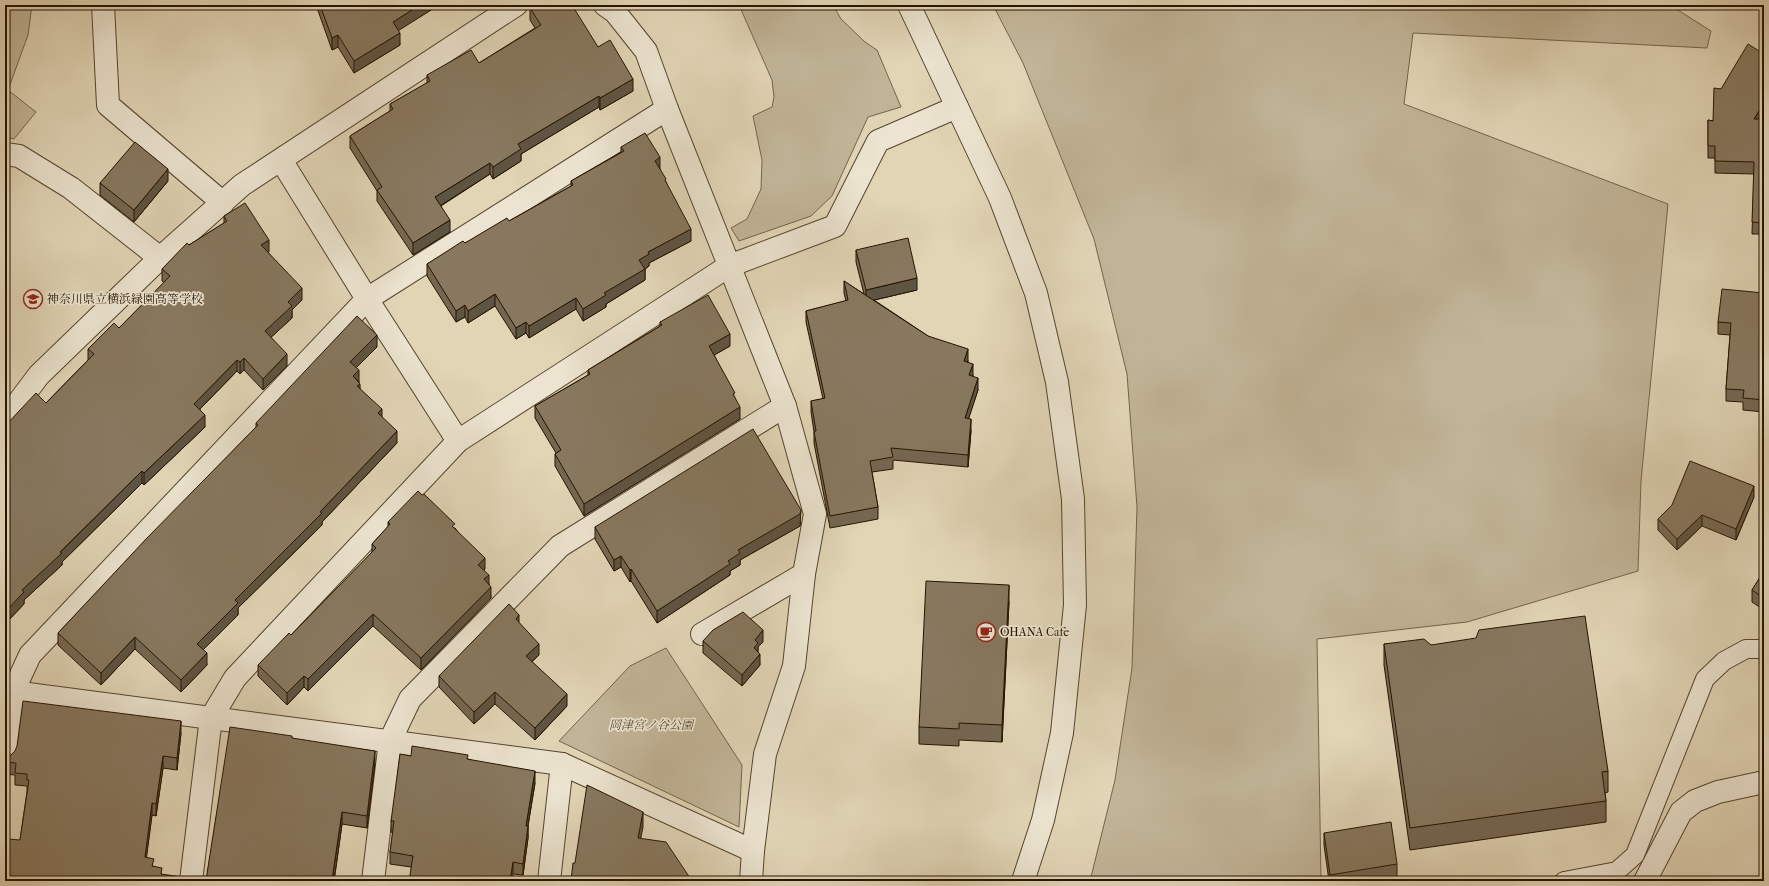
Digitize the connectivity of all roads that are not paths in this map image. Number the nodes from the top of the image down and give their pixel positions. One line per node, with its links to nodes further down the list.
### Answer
1 (103, 5): 9 (street)
2 (516, 5): 8 (street)
3 (606, 5): 6 (street)
4 (909, 5): 5 (street)
5 (957, 107): 11 (street); 30 (street)
6 (667, 109): 11 (street); 12 (street)
7 (5, 154): 10 (street)
8 (282, 160): 9 (street); 12 (street)
9 (223, 202): 10 (street)
10 (160, 258): 14 (street)
11 (729, 266): 13 (street); 15 (street)
12 (367, 299): 15 (street); 19 (street)
13 (785, 406): 16 (street); 21 (street)
14 (5, 420)
15 (458, 441): 20 (street)
16 (804, 574): 17 (street); 25 (street)
17 (702, 634)
18 (1764, 649): 31 (lane)
19 (9, 691): 20 (street); 22 (street)
20 (211, 718): 21 (street); 26 (street)
21 (390, 741): 23 (street); 27 (street)
22 (5, 756)
23 (562, 764): 25 (street); 28 (street)
24 (1764, 782): 32 (street)
25 (753, 851): 29 (street)
26 (191, 881)
27 (373, 881)
28 (549, 881)
29 (752, 881)
30 (1023, 881)
31 (1564, 881)
32 (1645, 881)

